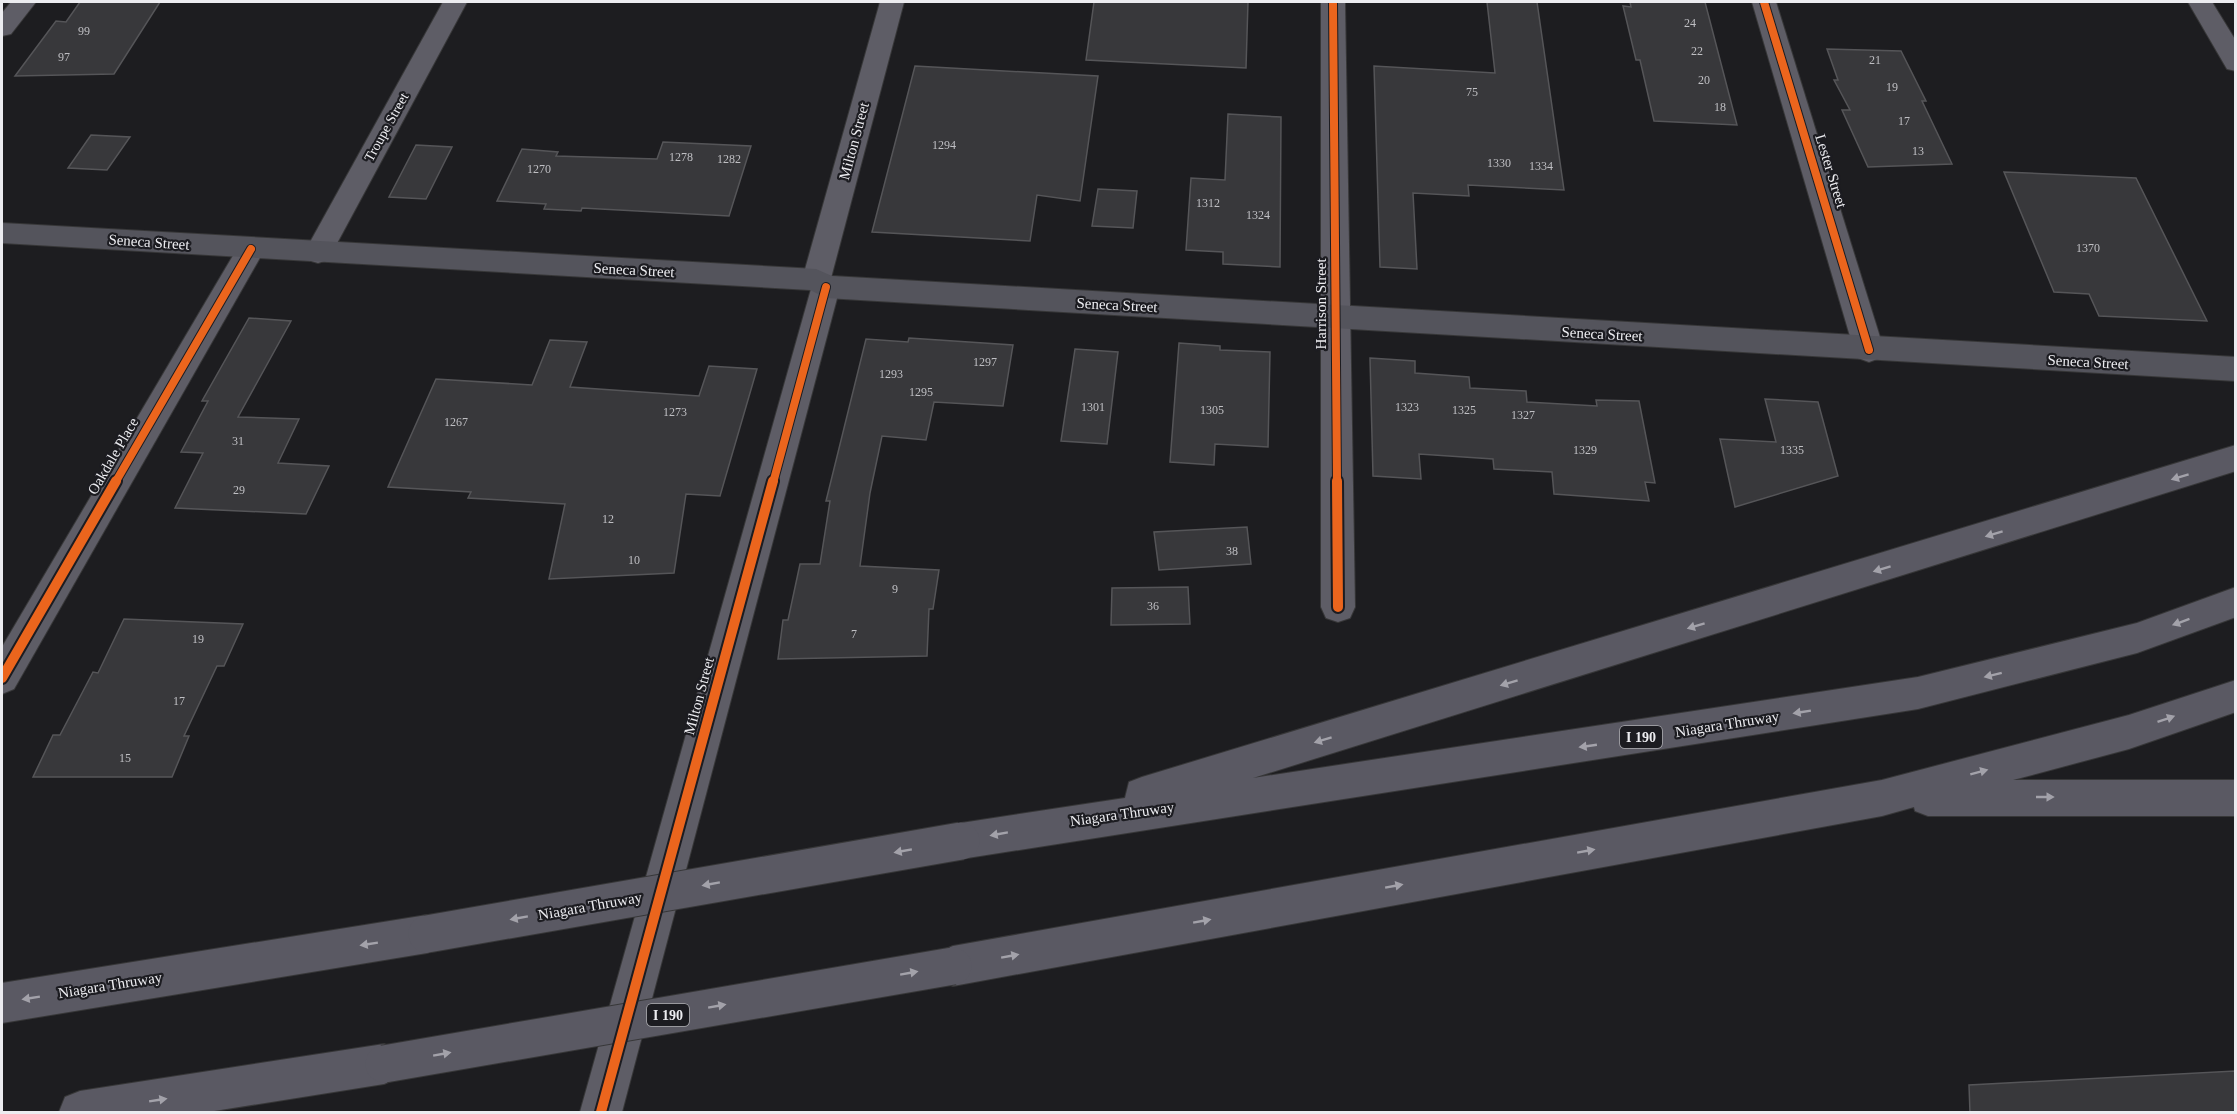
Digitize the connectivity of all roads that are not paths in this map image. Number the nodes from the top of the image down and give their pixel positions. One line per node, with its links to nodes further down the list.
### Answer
1 (24, 2): 7 (street)
2 (455, 2): 11 (street, Troupe Street)
3 (892, 2): 12 (street, Milton Street)
4 (1333, 2): 13 (street, Harrison Street)
5 (1764, 2): 14 (street, Lester Street)
6 (2200, 2): 8 (street)
7 (2, 28)
8 (2235, 63)
9 (2, 233): 10 (main road, Seneca Street)
10 (251, 249): 11 (main road, Seneca Street); 19 (street, Oakdale Place)
11 (318, 253): 12 (main road, Seneca Street)
12 (821, 284): 13 (main road, Seneca Street); 26 (street, Milton Street)
13 (1336, 318): 14 (main road, Seneca Street); 18 (street, Harrison Street)
14 (1869, 350): 15 (main road, Seneca Street)
15 (2235, 369)
16 (2235, 458): 23 (highway, one-way to 23)
17 (2235, 602): 23 (highway, Niagara Thruway / I 190, one-way to 23)
18 (1338, 607)
19 (2, 678)
20 (2235, 696): 21 (highway, I 190, one-way to 20)
21 (1882, 798): 22 (highway, one-way to 22); 25 (highway, I 190, one-way to 21, bridge)
22 (2235, 798)
23 (1037, 827): 24 (highway, Niagara Thruway / I 190, one-way to 24, bridge)
24 (2, 1003)
25 (80, 1113)
26 (601, 1113)

